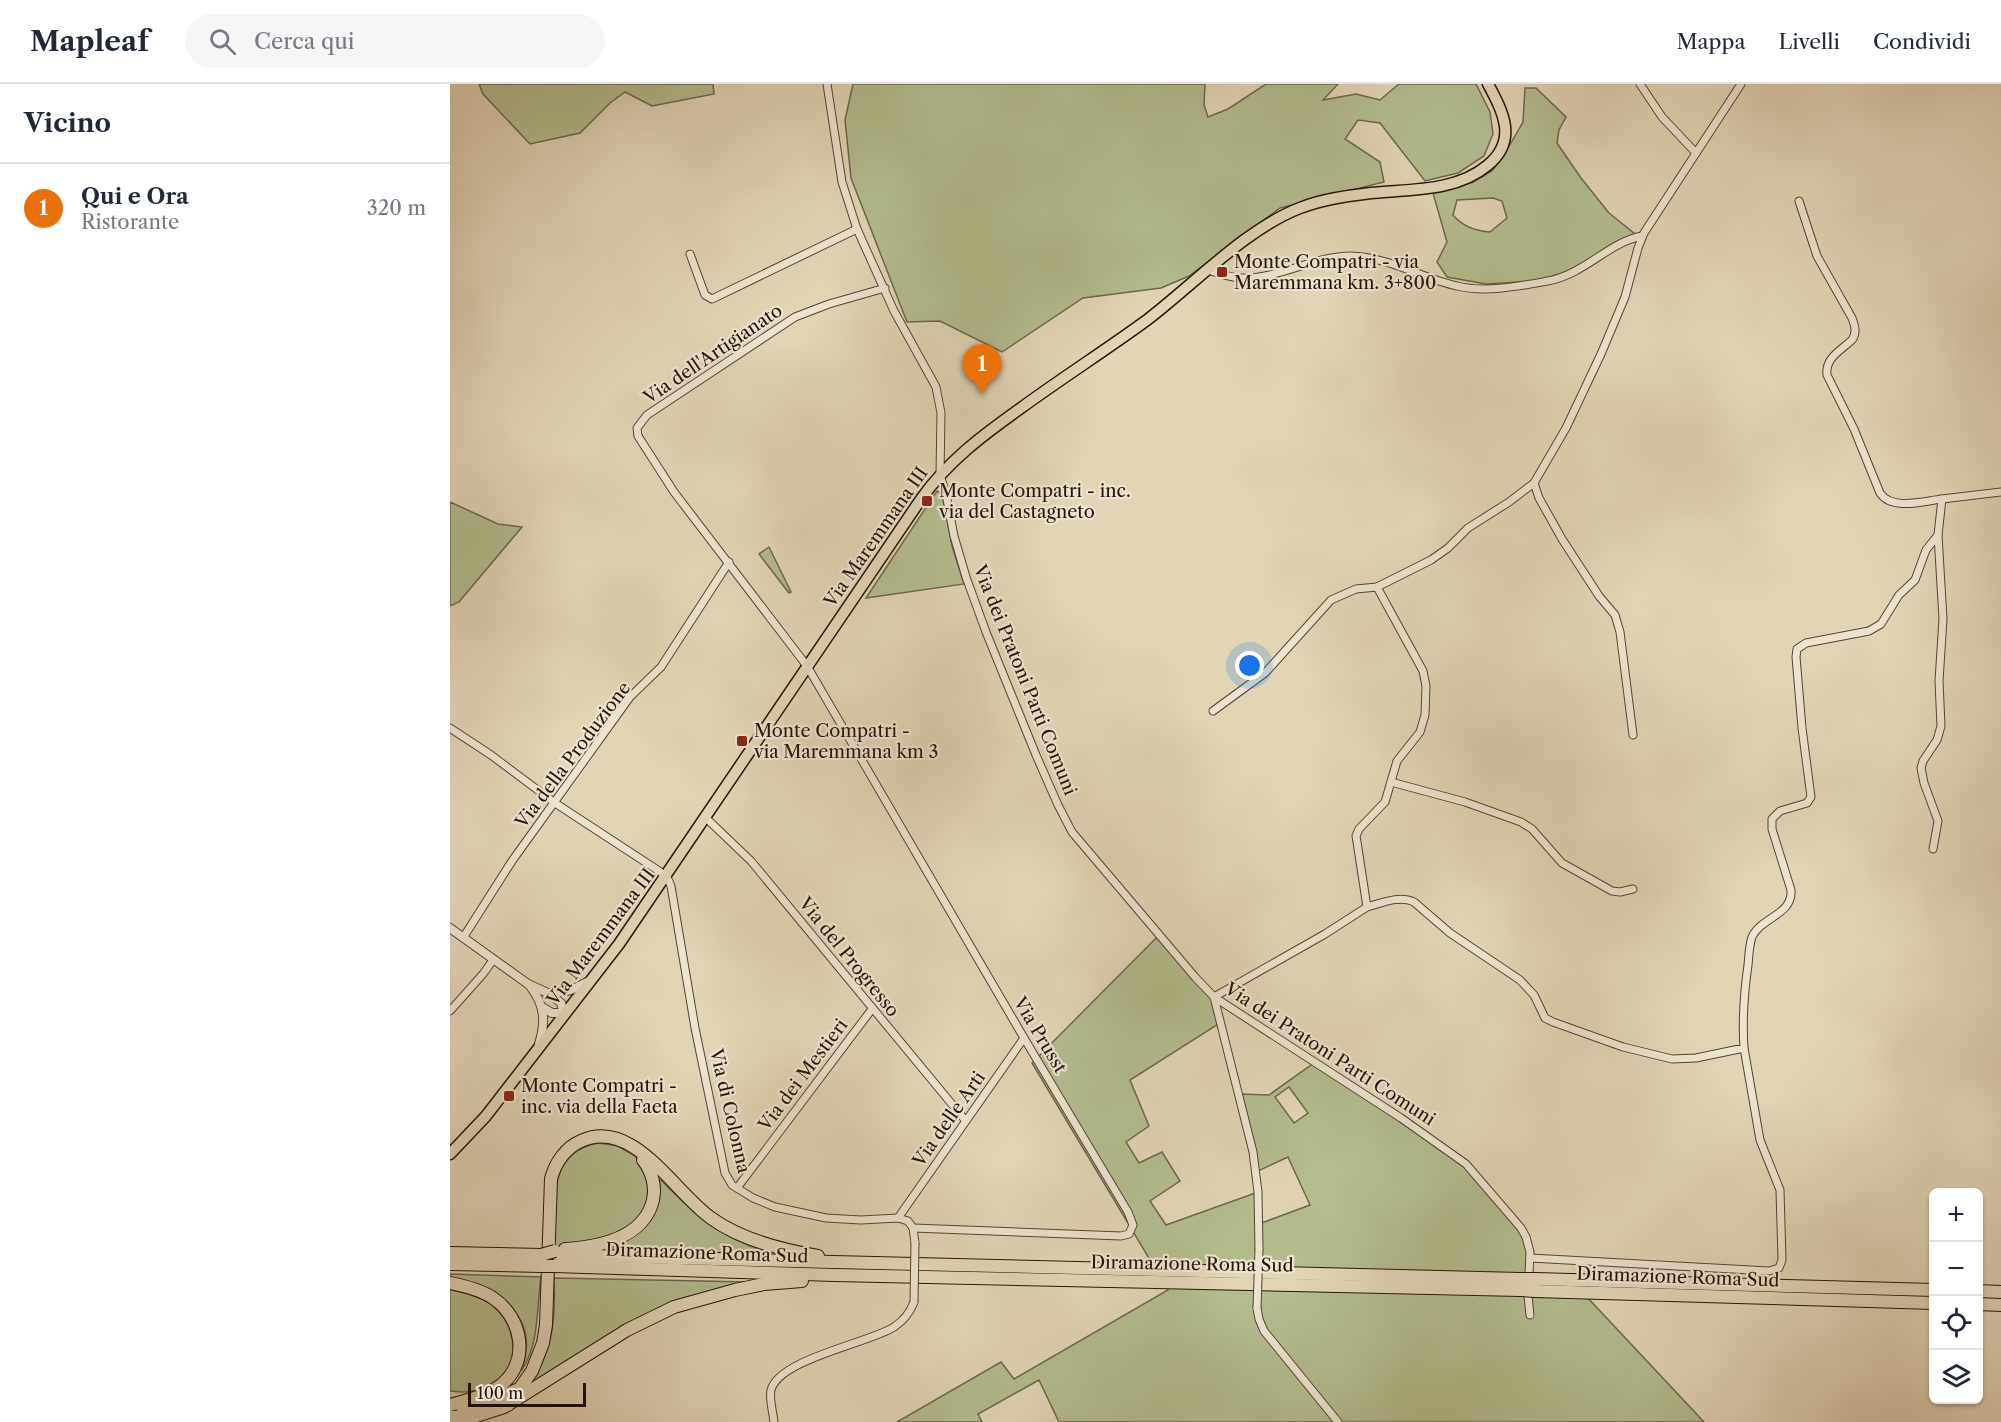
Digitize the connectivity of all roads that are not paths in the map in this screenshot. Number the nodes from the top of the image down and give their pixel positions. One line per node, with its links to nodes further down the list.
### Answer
1 (827, 84): 7 (street, Via dei Pratoni Parti Comuni)
2 (1488, 84): 10 (main road, Via Maremmana III)
3 (1641, 84): 5 (street)
4 (1741, 84): 5 (street)
5 (1696, 153): 8 (street)
6 (1799, 201): 15 (street)
7 (857, 229): 9 (street); 11 (street, Via dei Pratoni Parti Comuni)
8 (1642, 236): 10 (street); 13 (street)
9 (690, 254)
10 (1208, 270): 12 (main road, Via Maremmana III)
11 (885, 288): 12 (street, Via dei Pratoni Parti Comuni); 17 (street, Via dell'Artigianato)
12 (939, 475): 19 (main road, Via Maremmana III); 36 (street, Via dei Pratoni Parti Comuni)
13 (1534, 483): 18 (street); 22 (street)
14 (2001, 492): 15 (street)
15 (1942, 499): 16 (street)
16 (1938, 535): 26 (street); 42 (street)
17 (729, 562): 19 (street, Via dell'Artigianato); 24 (street, Via della Produzione)
18 (1377, 587): 20 (street); 23 (street)
19 (807, 666): 25 (main road, Via Maremmana III); 41 (street, Via Prusst)
20 (1213, 711)
21 (450, 728): 24 (street)
22 (1633, 735)
23 (1391, 782): 28 (street); 29 (street)
24 (555, 803): 27 (street); 31 (street, Via della Produzione)
25 (706, 818): 27 (main road, Via Maremmana III); 38 (street, Via del Progresso)
26 (1933, 849)
27 (666, 876): 33 (main road, Via Maremmana III); 47 (street, Via di Colonna)
28 (1633, 889)
29 (1367, 907): 36 (street); 42 (street)
30 (450, 928): 31 (street)
31 (463, 938): 32 (street)
32 (493, 960): 34 (street); 39 (street)
33 (592, 979): 35 (street); 40 (main road, Via Maremmana III)
34 (528, 984): 35 (street); 37 (street)
35 (550, 994): 40 (street)
36 (1214, 997): 52 (street, Via dei Pratoni Parti Comuni); 72 (street, bridge)
37 (542, 1007): 40 (street); 43 (street)
38 (872, 1009): 44 (street, Via del Progresso); 47 (street, Via dei Mestieri)
39 (450, 1011)
40 (564, 1013): 43 (main road, Via Maremmana III)
41 (1024, 1038): 44 (street, Via delle Arti); 49 (street, Via Prusst)
42 (1744, 1048): 52 (street)
43 (537, 1050): 46 (main road, Via Maremmana III)
44 (966, 1120): 48 (street, Via delle Arti)
45 (631, 1145): 51 (highway); 54 (highway); 67 (highway)
46 (450, 1154)
47 (737, 1188): 48 (street, Via di Colonna)
48 (898, 1218): 49 (street)
49 (913, 1228): 71 (street, bridge)
50 (450, 1253): 53 (highway, Diramazione Roma Sud)
51 (555, 1257): 53 (highway, Diramazione Roma Sud, bridge); 54 (highway, Diramazione Roma Sud); 56 (highway, Diramazione Roma Sud)
52 (1530, 1258): 66 (street)
53 (541, 1260): 55 (highway, Diramazione Roma Sud)
54 (843, 1262): 58 (highway, Diramazione Roma Sud)
55 (450, 1264)
56 (835, 1275): 58 (highway, Diramazione Roma Sud); 68 (highway)
57 (450, 1283): 69 (highway)
58 (1520, 1285): 59 (highway, Diramazione Roma Sud, bridge)
59 (1535, 1285): 60 (highway, Diramazione Roma Sud); 63 (highway, Diramazione Roma Sud)
60 (1929, 1290)
61 (1983, 1291): 62 (highway)
62 (2001, 1292)
63 (1929, 1303)
64 (1983, 1304): 65 (highway)
65 (2001, 1305)
66 (1530, 1315)
67 (519, 1388): 68 (highway); 69 (highway)
68 (508, 1405): 70 (highway)
69 (450, 1406)
70 (450, 1417)
71 (774, 1422)
72 (1338, 1422)

